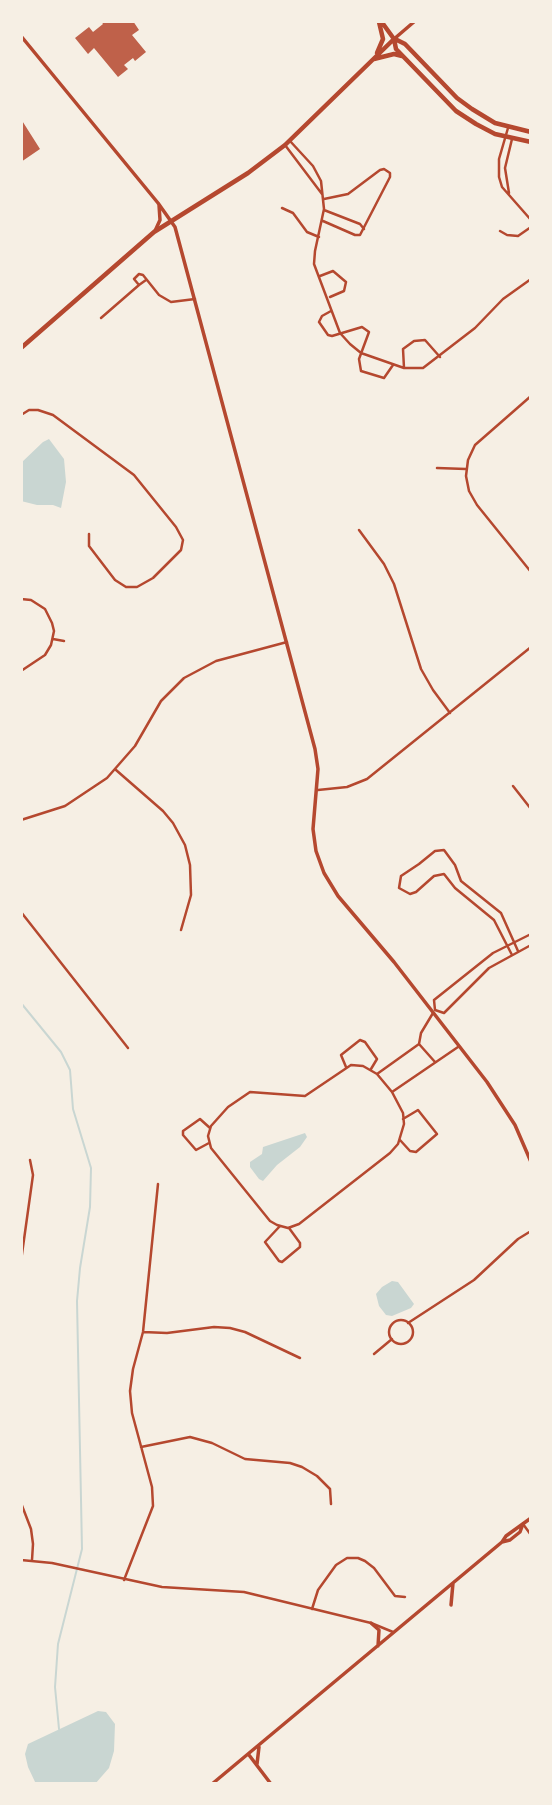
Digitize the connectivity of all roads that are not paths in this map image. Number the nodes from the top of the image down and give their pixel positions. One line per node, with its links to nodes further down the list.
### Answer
1 (380, 21): 4 (main road); 6 (main road)
2 (415, 21): 4 (street)
3 (21, 35): 15 (street)
4 (394, 39): 5 (main road); 6 (main road); 7 (main road)
5 (403, 56): 6 (main road); 9 (main road)
6 (373, 60): 12 (main road)
7 (509, 127): 8 (main road); 9 (street)
8 (531, 132)
9 (506, 137): 10 (main road); 13 (street)
10 (512, 139): 11 (main road); 13 (street)
11 (531, 142)
12 (287, 143): 14 (street); 14 (street); 18 (main road)
13 (509, 193): 19 (street)
14 (323, 196): 17 (street); 22 (street)
15 (159, 203): 18 (street); 23 (street)
16 (282, 208): 25 (street)
17 (324, 209): 20 (street); 22 (street)
18 (171, 220): 23 (main road); 31 (street)
19 (531, 220)
20 (323, 221): 22 (street); 25 (street)
21 (531, 227): 24 (street)
22 (364, 229)
23 (155, 231): 35 (main road)
24 (500, 231)
25 (319, 237): 26 (street)
26 (320, 276): 30 (street); 30 (street)
27 (531, 279): 37 (street)
28 (146, 280): 29 (street); 29 (street); 31 (street)
29 (139, 285): 33 (street)
30 (328, 298): 32 (street)
31 (195, 299): 50 (street)
32 (332, 311): 34 (street); 34 (street)
33 (101, 318)
34 (340, 332): 36 (street); 36 (street)
35 (21, 348)
36 (361, 353): 38 (street); 38 (street)
37 (440, 357): 39 (street); 39 (street)
38 (393, 365): 39 (street)
39 (404, 368)
40 (531, 396): 43 (street)
41 (21, 415): 45 (street)
42 (437, 468): 43 (street)
43 (466, 469): 46 (street)
44 (359, 530): 53 (street)
45 (89, 534)
46 (531, 572)
47 (21, 598): 48 (street)
48 (53, 639): 49 (street); 52 (street)
49 (64, 641)
50 (286, 642): 54 (street); 56 (street)
51 (531, 647): 53 (street)
52 (21, 671)
53 (450, 713): 56 (street)
54 (116, 770): 58 (street); 62 (street)
55 (513, 786): 57 (street)
56 (318, 790): 71 (street)
57 (531, 808)
58 (21, 820)
59 (489, 902): 60 (street); 60 (street); 64 (street)
60 (484, 910): 66 (street)
61 (21, 912): 74 (street)
62 (181, 930)
63 (531, 934): 64 (street)
64 (514, 943): 66 (street); 67 (street)
65 (531, 945): 67 (street)
66 (507, 946): 68 (street); 69 (street)
67 (518, 951): 68 (street)
68 (512, 955): 70 (street)
69 (466, 975): 70 (street); 71 (street)
70 (472, 984): 71 (street)
71 (434, 1011): 72 (street); 73 (street)
72 (419, 1044): 75 (street); 78 (street)
73 (459, 1046): 75 (street); 85 (street)
74 (128, 1048)
75 (435, 1062): 79 (street)
76 (346, 1067): 77 (street); 77 (street); 81 (street)
77 (370, 1070): 78 (street)
78 (377, 1074): 79 (street)
79 (392, 1092): 80 (street)
80 (403, 1119): 82 (street); 82 (street)
81 (210, 1128): 83 (street); 83 (street)
82 (400, 1140): 88 (street)
83 (209, 1143): 87 (street)
84 (30, 1160): 90 (street)
85 (531, 1163)
86 (158, 1184): 92 (street)
87 (280, 1226): 88 (street); 88 (street)
88 (288, 1228)
89 (531, 1231): 91 (street)
90 (21, 1261)
91 (408, 1323): 93 (street); 93 (street)
92 (144, 1332): 95 (street); 96 (street)
93 (392, 1339): 94 (street)
94 (374, 1354)
95 (300, 1358)
96 (141, 1447): 98 (street); 104 (street)
97 (21, 1503): 103 (street)
98 (331, 1504)
99 (531, 1518): 100 (street)
100 (523, 1524): 101 (street); 105 (street)
101 (531, 1535)
102 (21, 1560): 103 (street)
103 (32, 1560): 104 (street)
104 (124, 1580): 108 (street)
105 (453, 1583): 107 (street); 110 (street)
106 (405, 1597): 108 (street)
107 (451, 1605)
108 (312, 1609): 109 (street)
109 (371, 1623): 110 (street); 111 (street)
110 (393, 1632): 111 (street)
111 (377, 1646): 112 (street)
112 (259, 1746): 113 (street); 114 (street)
113 (249, 1755): 114 (street); 115 (street)
114 (257, 1766): 116 (street)
115 (212, 1784)
116 (271, 1784)

